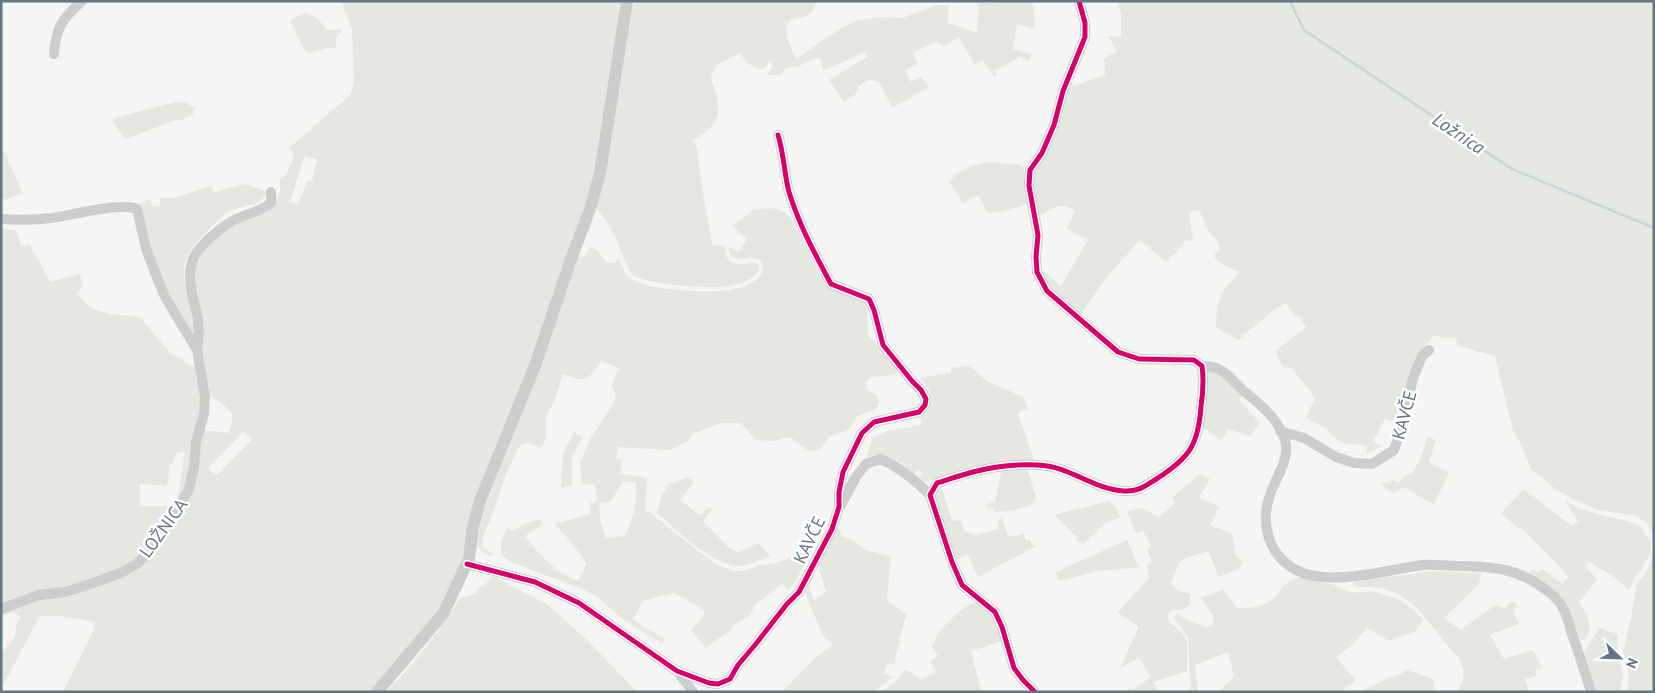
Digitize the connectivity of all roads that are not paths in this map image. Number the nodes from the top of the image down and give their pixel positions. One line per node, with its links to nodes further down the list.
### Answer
1 (82, 1): 4 (street)
2 (627, 1): 14 (street)
3 (1079, 1): 10 (street)
4 (54, 54)
5 (778, 135): 13 (street, KAVČE)
6 (271, 192): 8 (street, LOŽNICA)
7 (1, 219): 8 (street, LOŽNICA)
8 (198, 350): 15 (street, LOŽNICA)
9 (1429, 350): 11 (street, KAVČE)
10 (1202, 366): 11 (street); 12 (street)
11 (1280, 431): 20 (street)
12 (930, 495): 13 (street, KAVČE); 19 (street)
13 (839, 507): 16 (street, KAVČE)
14 (467, 564): 16 (street, KAVČE); 17 (street)
15 (1, 609)
16 (677, 670): 18 (street, KAVČE)
17 (377, 692)
18 (693, 692)
19 (1035, 692)
20 (1591, 692)

